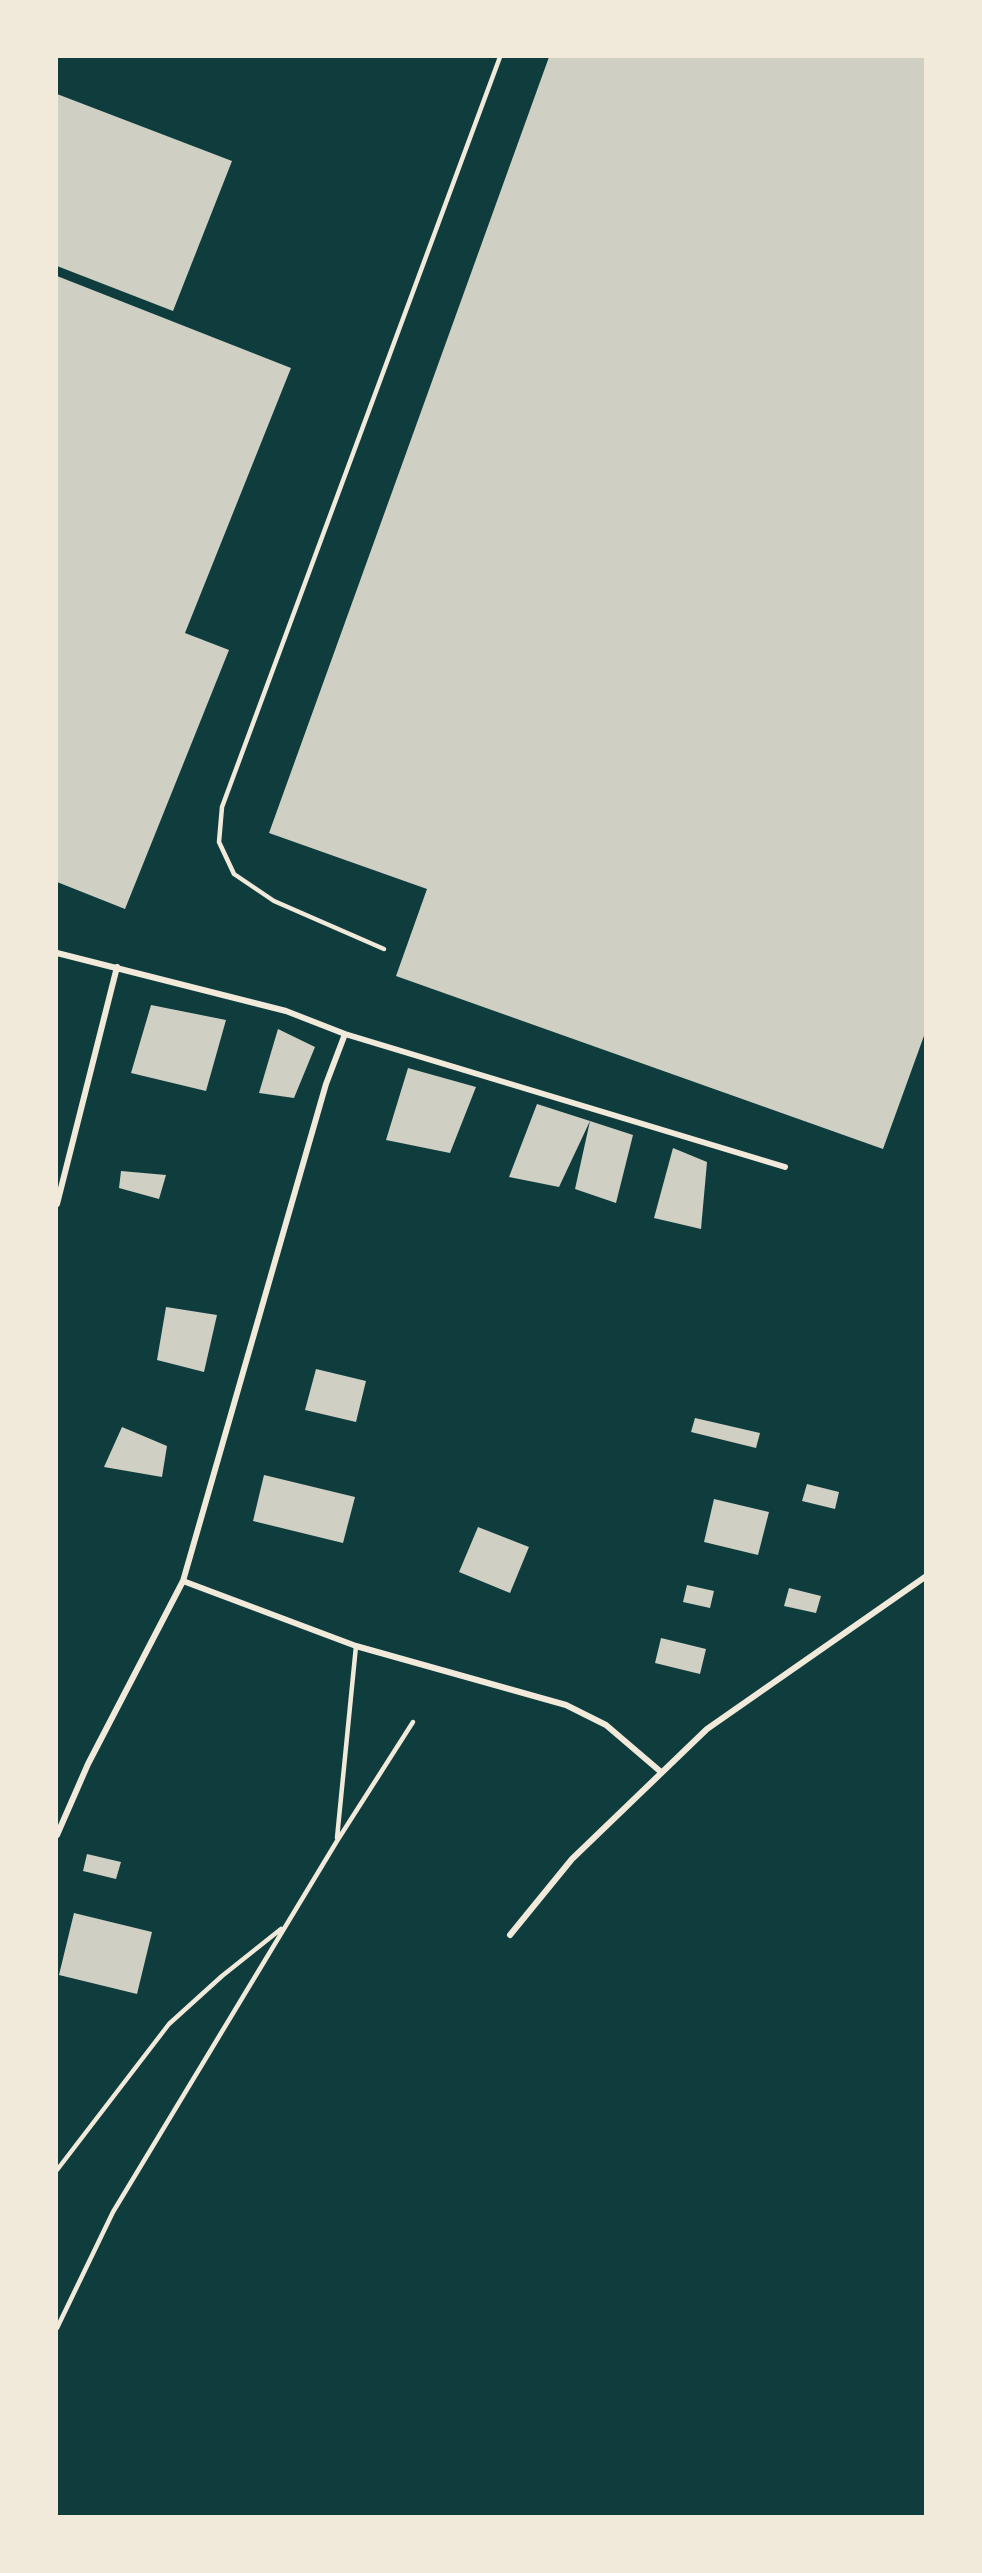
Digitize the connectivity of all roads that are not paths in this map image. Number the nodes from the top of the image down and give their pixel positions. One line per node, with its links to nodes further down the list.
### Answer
1 (500, 57): 2 (lane)
2 (384, 949)
3 (57, 953): 4 (street)
4 (117, 967): 5 (street); 7 (street)
5 (345, 1034): 6 (street); 9 (street)
6 (785, 1167)
7 (57, 1204)
8 (925, 1577): 12 (street)
9 (183, 1581): 10 (street); 13 (street)
10 (356, 1646): 12 (street); 14 (lane)
11 (413, 1722): 14 (lane)
12 (661, 1772): 16 (street)
13 (57, 1835)
14 (337, 1841): 15 (lane)
15 (285, 1926): 17 (lane); 18 (lane)
16 (510, 1935)
17 (57, 2170)
18 (57, 2328)

